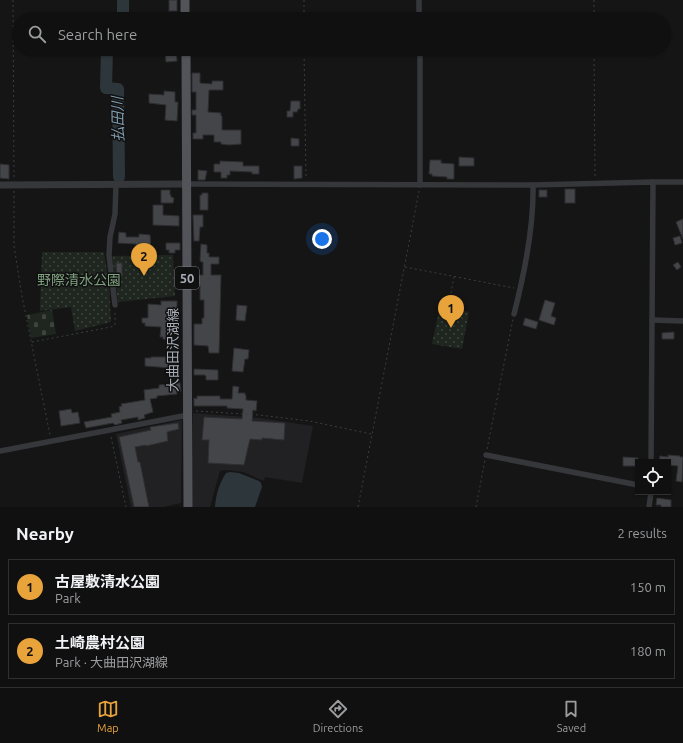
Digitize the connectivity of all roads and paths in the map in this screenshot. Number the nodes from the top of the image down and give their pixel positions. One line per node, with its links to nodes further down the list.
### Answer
1 (13, 0): 6 (path)
2 (185, 0): 7 (main road)
3 (304, 0): 8 (path)
4 (419, 0): 9 (street)
5 (594, 0): 10 (path)
6 (13, 12)
7 (186, 12)
8 (304, 12)
9 (419, 12)
10 (594, 12)
11 (13, 56): 23 (path)
12 (186, 56): 19 (main road, 大曲田沢湖線 / 50)
13 (304, 56): 20 (path)
14 (420, 56): 24 (street)
15 (594, 56): 21 (path)
16 (653, 182): 17 (street); 21 (street); 32 (street)
17 (683, 182)
18 (116, 184): 19 (street); 23 (street); 29 (street)
19 (187, 184): 20 (street); 35 (main road, 大曲田沢湖線 / 50)
20 (306, 184): 24 (street)
21 (595, 184): 25 (street)
22 (0, 185): 23 (street)
23 (14, 185): 34 (path)
24 (420, 185): 25 (street); 26 (path)
25 (533, 185): 28 (street)
26 (404, 267): 27 (path); 37 (path)
27 (454, 276): 28 (path); 30 (path)
28 (520, 289): 31 (street)
29 (115, 305): 34 (path)
30 (448, 308)
31 (514, 314): 40 (path)
32 (652, 320): 33 (street); 41 (street)
33 (683, 321)
34 (31, 342): 38 (path)
35 (187, 413): 36 (street); 37 (path); 45 (main road, 大曲田沢湖線 / 50)
36 (110, 430): 38 (street); 44 (path)
37 (372, 434): 46 (path)
38 (51, 441): 39 (street)
39 (0, 451)
40 (486, 455): 42 (street); 47 (path)
41 (651, 459)
42 (635, 484)
43 (651, 495): 48 (street)
44 (126, 507)
45 (188, 507)
46 (358, 507)
47 (476, 507)
48 (649, 507)

